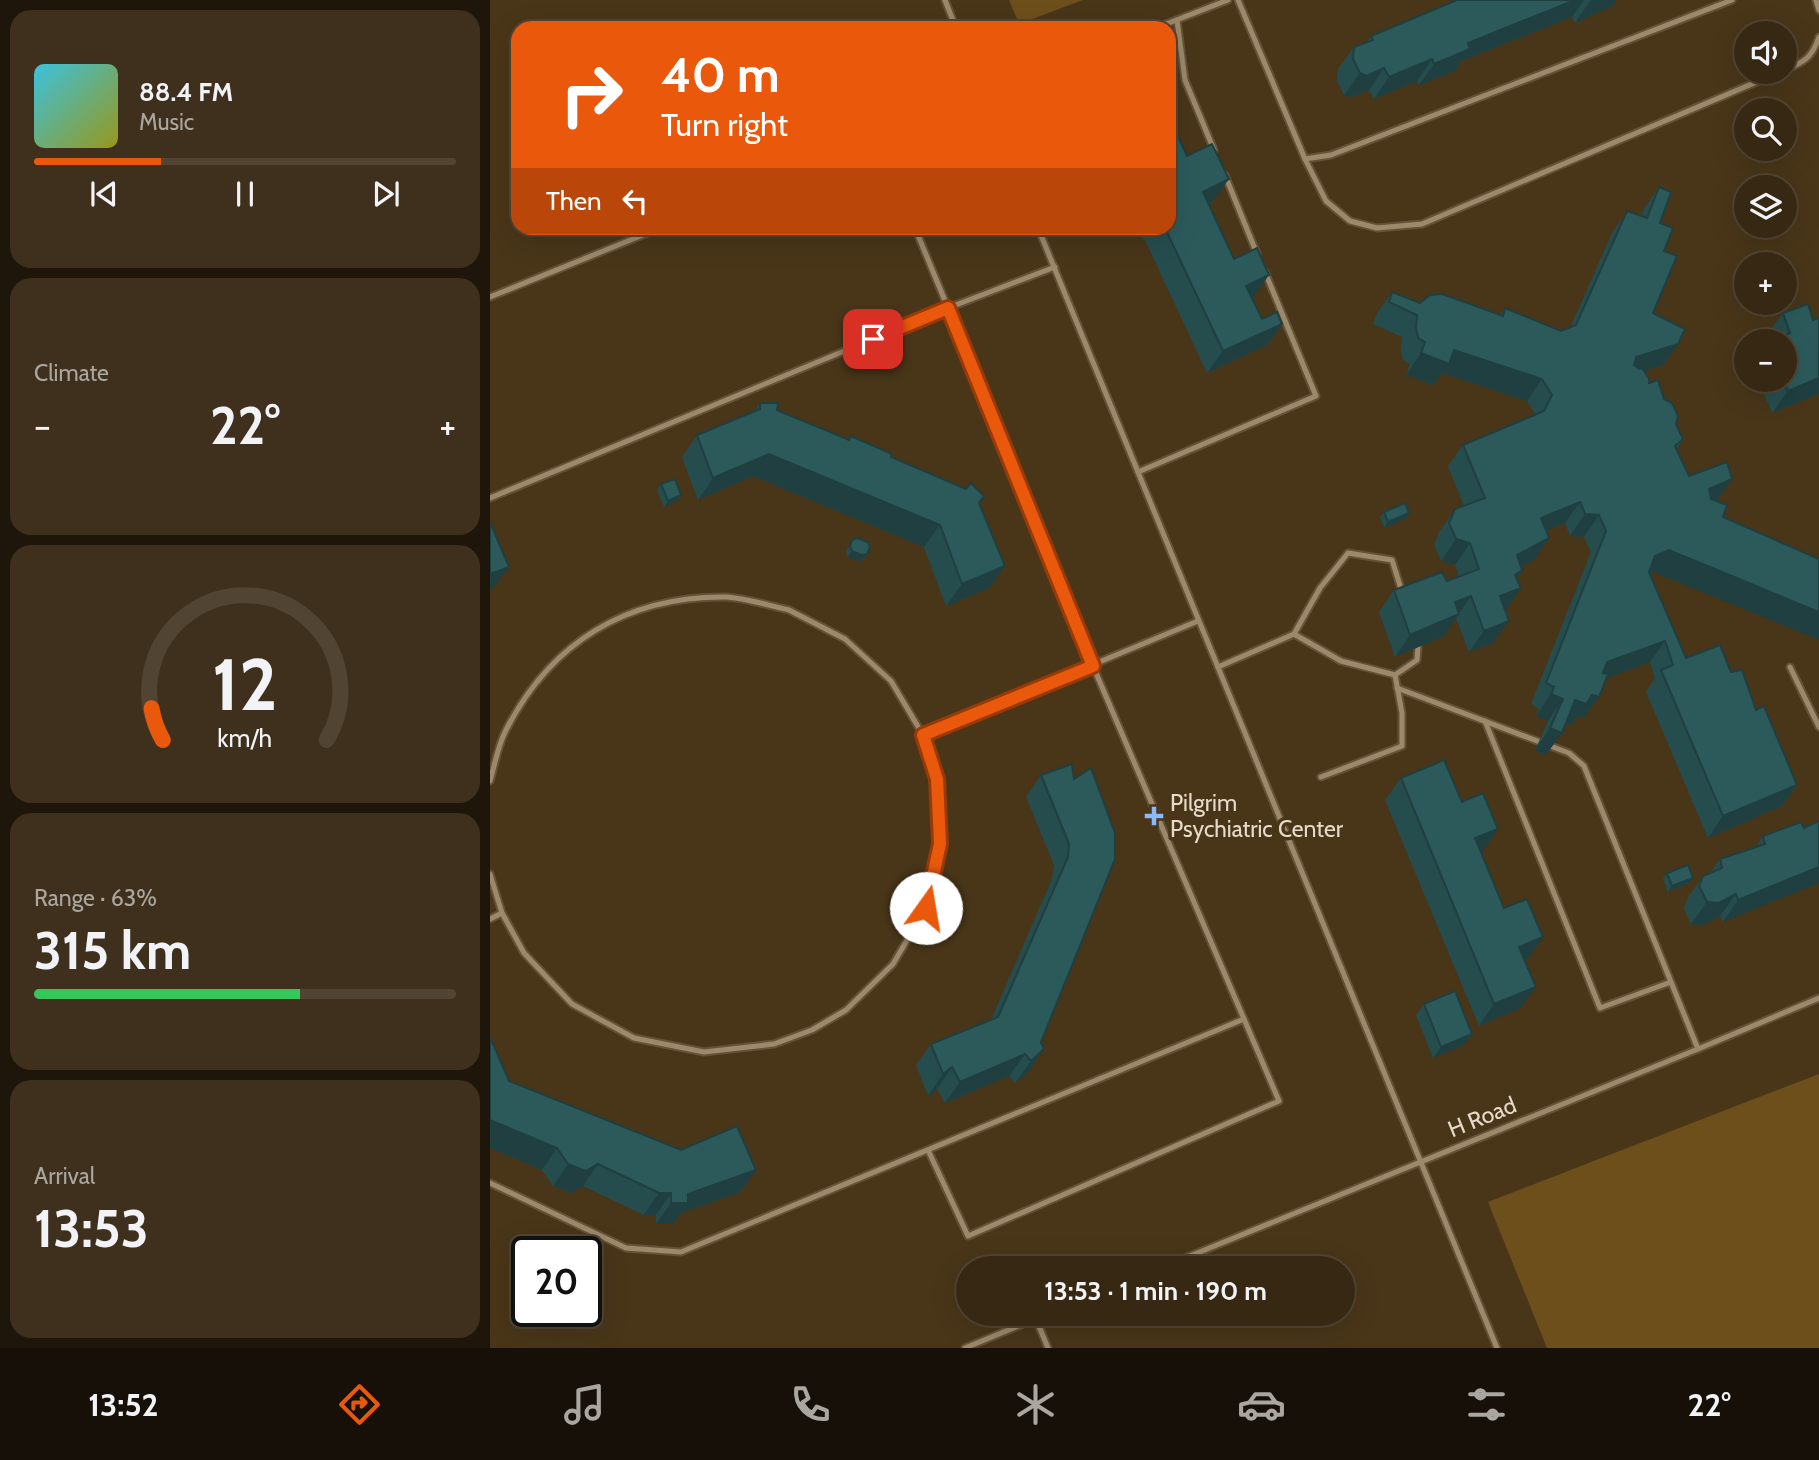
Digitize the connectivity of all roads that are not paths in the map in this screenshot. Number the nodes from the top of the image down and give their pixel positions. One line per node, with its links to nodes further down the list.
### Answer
1 (945, 0): 8 (lane)
2 (1228, 0): 7 (lane)
3 (1238, 0): 13 (lane)
4 (1732, 0): 13 (lane)
5 (1816, 0): 6 (lane)
6 (1819, 10)
7 (1177, 20): 12 (lane)
8 (953, 21)
9 (1819, 37): 10 (lane)
10 (1797, 64)
11 (1752, 84): 13 (lane)
12 (1216, 156)
13 (1305, 159)
14 (1222, 168): 18 (lane)
15 (643, 235): 21 (lane)
16 (918, 235): 22 (lane)
17 (1041, 235): 19 (lane)
18 (1258, 257)
19 (1055, 267): 22 (lane); 23 (lane)
20 (1264, 269): 23 (lane)
21 (490, 297)
22 (948, 308): 24 (lane); 29 (lane)
23 (1138, 471): 26 (lane)
24 (490, 498)
25 (1406, 601): 27 (lane)
26 (1198, 621): 29 (lane); 30 (lane)
27 (1294, 634): 30 (lane); 32 (lane)
28 (1418, 647): 32 (lane)
29 (1093, 666): 36 (lane); 44 (lane)
30 (1218, 667): 47 (lane)
31 (1790, 667): 35 (lane)
32 (1395, 675): 33 (lane)
33 (1397, 688): 34 (lane); 37 (lane)
34 (1485, 721): 42 (lane); 42 (lane)
35 (1819, 727)
36 (923, 735): 38 (lane); 40 (lane)
37 (1321, 777)
38 (490, 781)
39 (490, 874): 40 (lane)
40 (502, 913): 41 (lane)
41 (490, 919)
42 (1671, 982): 45 (lane)
43 (1819, 998): 45 (lane, H Road)
44 (1244, 1019): 46 (lane); 46 (lane)
45 (1698, 1049): 47 (lane, H Road)
46 (928, 1150): 48 (lane)
47 (1420, 1161): 49 (lane, H Road); 54 (lane)
48 (490, 1183)
49 (1190, 1256)
50 (1019, 1326): 52 (lane)
51 (1039, 1326): 53 (lane)
52 (965, 1348)
53 (1048, 1348)
54 (1497, 1348)

